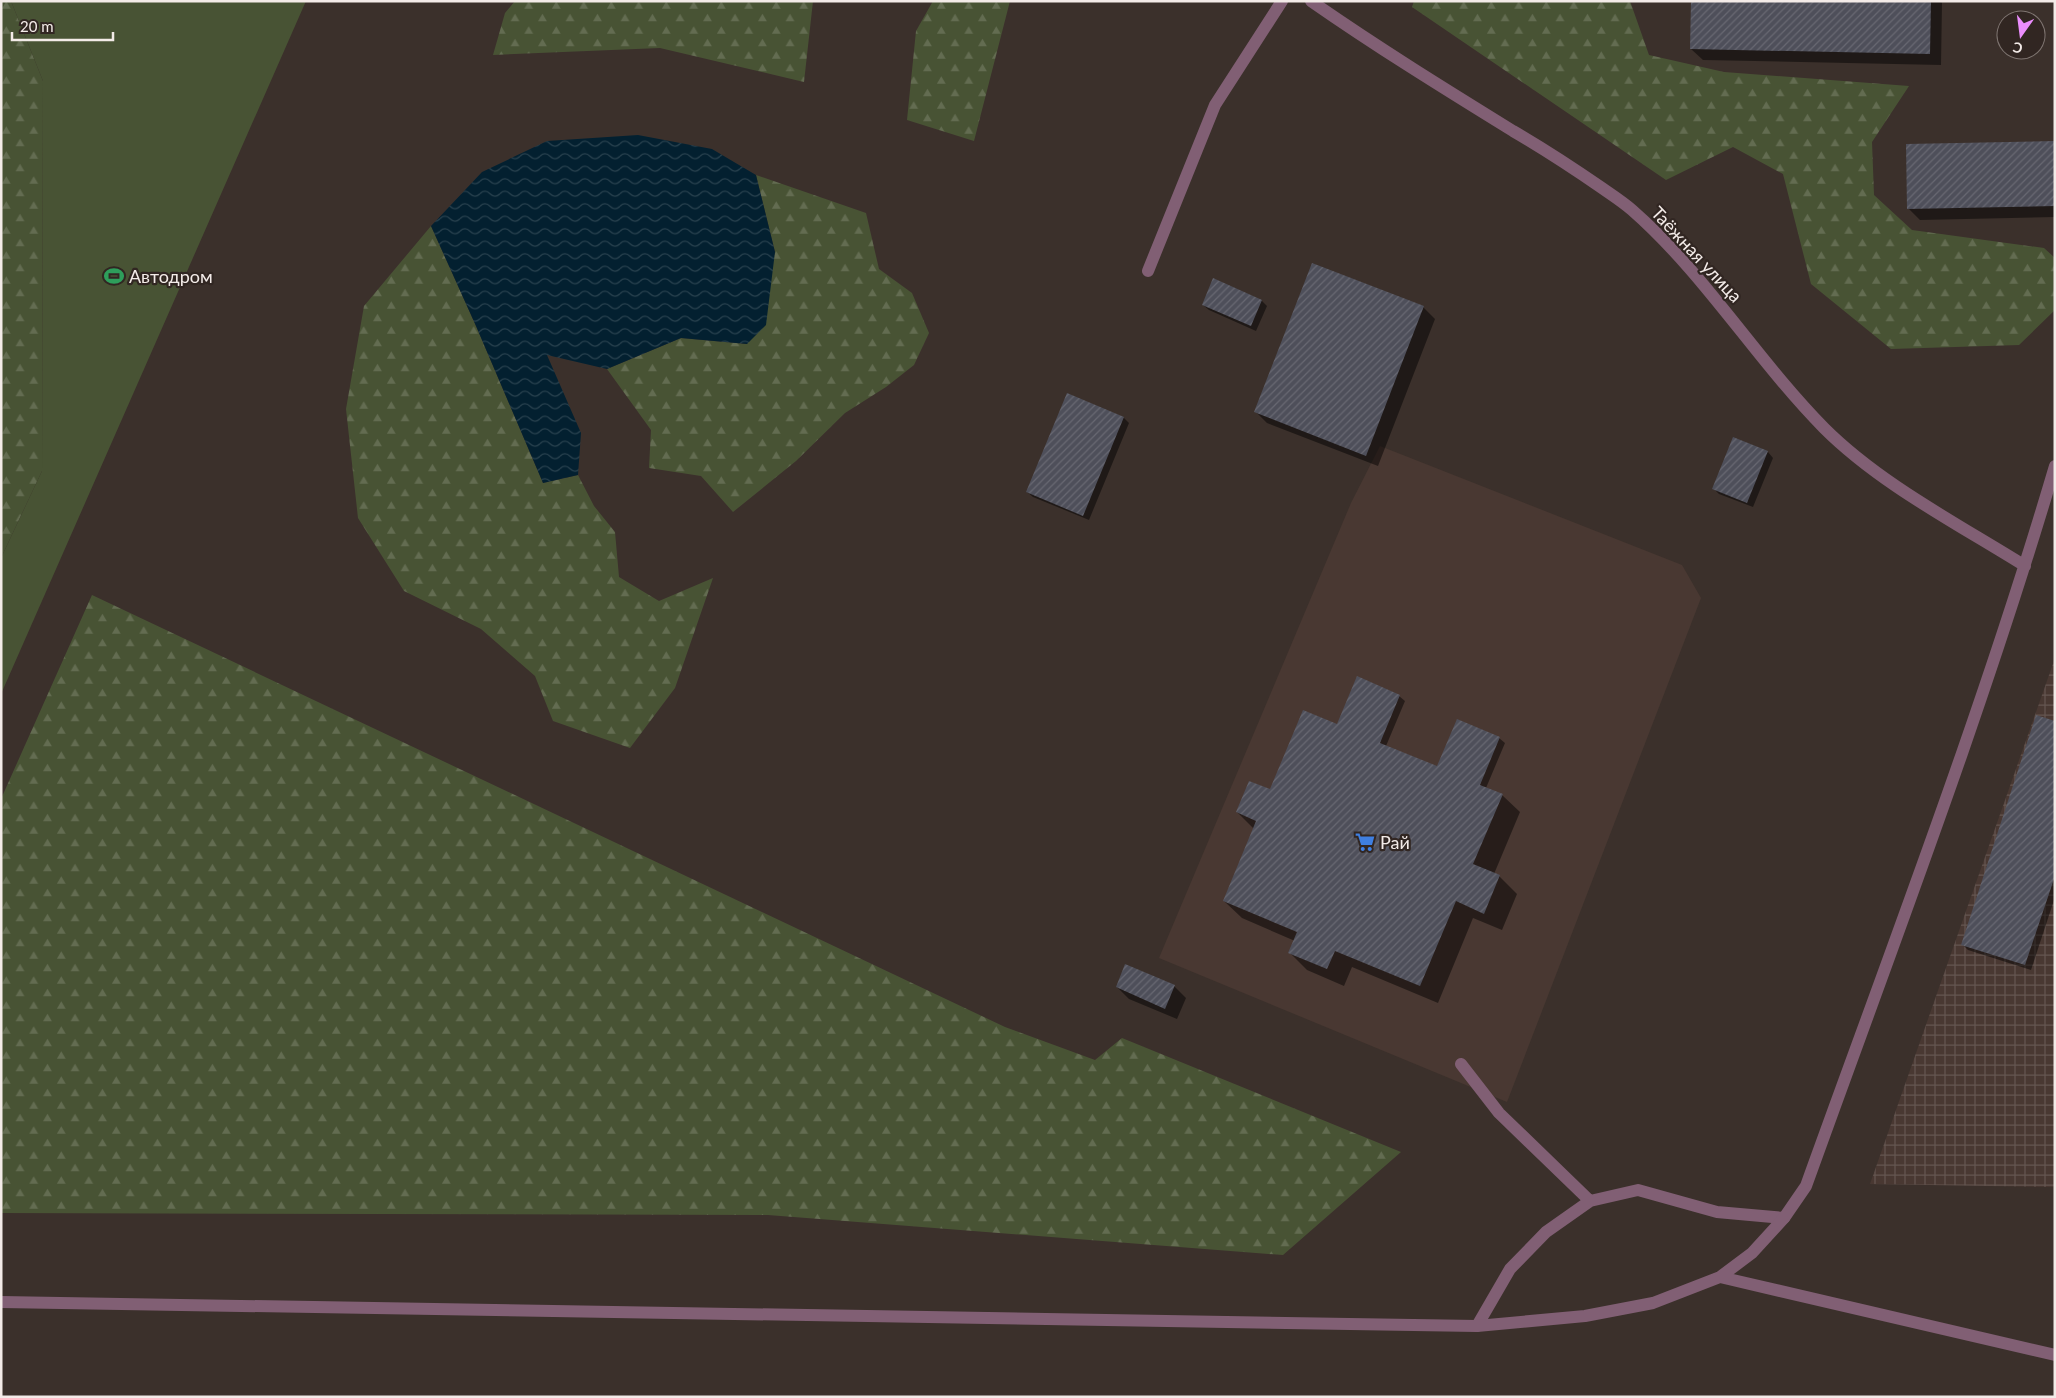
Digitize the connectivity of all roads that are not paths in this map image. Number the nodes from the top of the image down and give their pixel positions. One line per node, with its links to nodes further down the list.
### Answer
1 (1282, 1): 3 (street)
2 (1311, 1): 5 (street, Таёжная улица)
3 (1148, 271)
4 (2055, 466): 5 (street)
5 (2026, 566): 8 (street)
6 (1461, 1064): 7 (street)
7 (1590, 1201): 8 (street); 11 (street)
8 (1784, 1218): 9 (street)
9 (1720, 1278): 11 (street); 12 (street)
10 (1, 1302): 11 (street)
11 (1477, 1326)
12 (2055, 1355)

